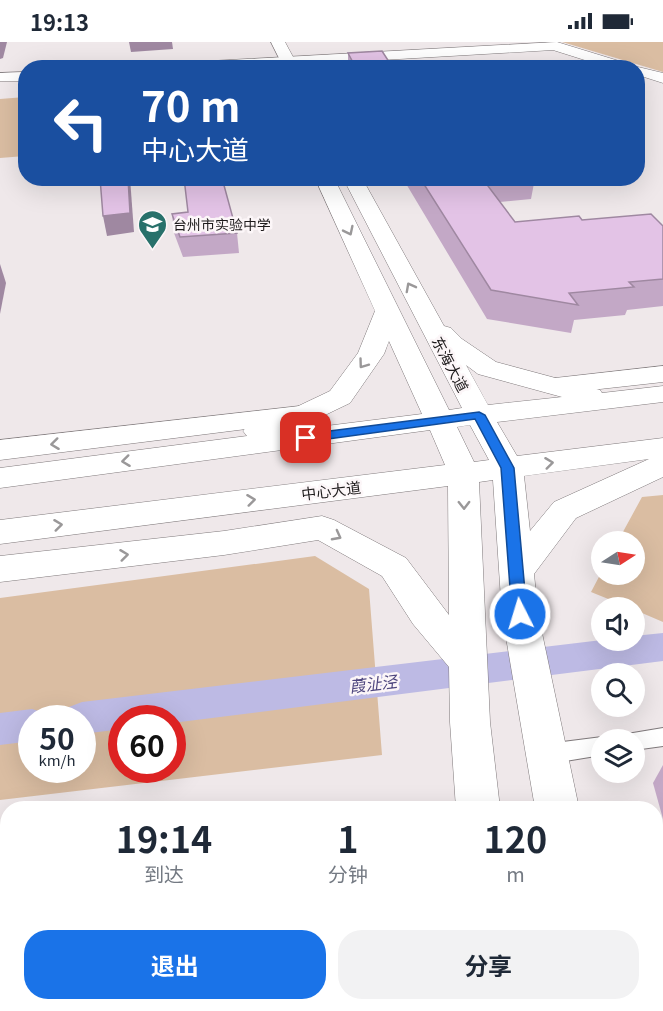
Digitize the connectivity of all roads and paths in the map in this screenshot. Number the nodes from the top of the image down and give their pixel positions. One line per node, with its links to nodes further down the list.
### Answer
1 (278, 42): 3 (main road)
2 (551, 44): 4 (main road); 5 (main road)
3 (288, 60)
4 (342, 60)
5 (602, 60)
6 (645, 73): 9 (main road)
7 (18, 76): 8 (main road)
8 (0, 77)
9 (663, 78)
10 (328, 186): 12 (main road, one-way to 12)
11 (355, 186): 13 (main road, 东海大道, one-way to 11)
12 (387, 311): 18 (main road, one-way to 18); 20 (main road)
13 (425, 316): 15 (main road); 19 (main road, 东海大道)
14 (663, 374): 15 (main road)
15 (555, 386): 17 (main road)
16 (663, 394): 17 (main road)
17 (613, 400): 19 (main road)
18 (300, 415): 22 (main road, one-way to 22); 23 (main road)
19 (479, 415): 20 (main road); 25 (main road, 东海大道)
20 (439, 420): 23 (main road); 26 (main road)
21 (663, 448): 25 (main road, 中心大道, one-way to 21)
22 (0, 450)
23 (172, 455): 27 (main road, one-way to 27)
24 (663, 465): 29 (main road)
25 (508, 468): 26 (main road, 中心大道); 32 (main road, 东海大道)
26 (463, 472): 30 (main road, 中心大道, one-way to 26); 33 (main road, one-way to 33)
27 (0, 478)
28 (663, 478): 29 (main road)
29 (629, 482): 32 (main road)
30 (0, 532)
31 (1, 570): 33 (main road, one-way to 33)
32 (516, 573): 37 (main road, 东海大道)
33 (468, 663): 38 (main road)
34 (663, 737): 35 (lane)
35 (645, 739)
36 (591, 748): 37 (lane)
37 (547, 754): 39 (main road, 东海大道)
38 (477, 801)
39 (556, 801)

